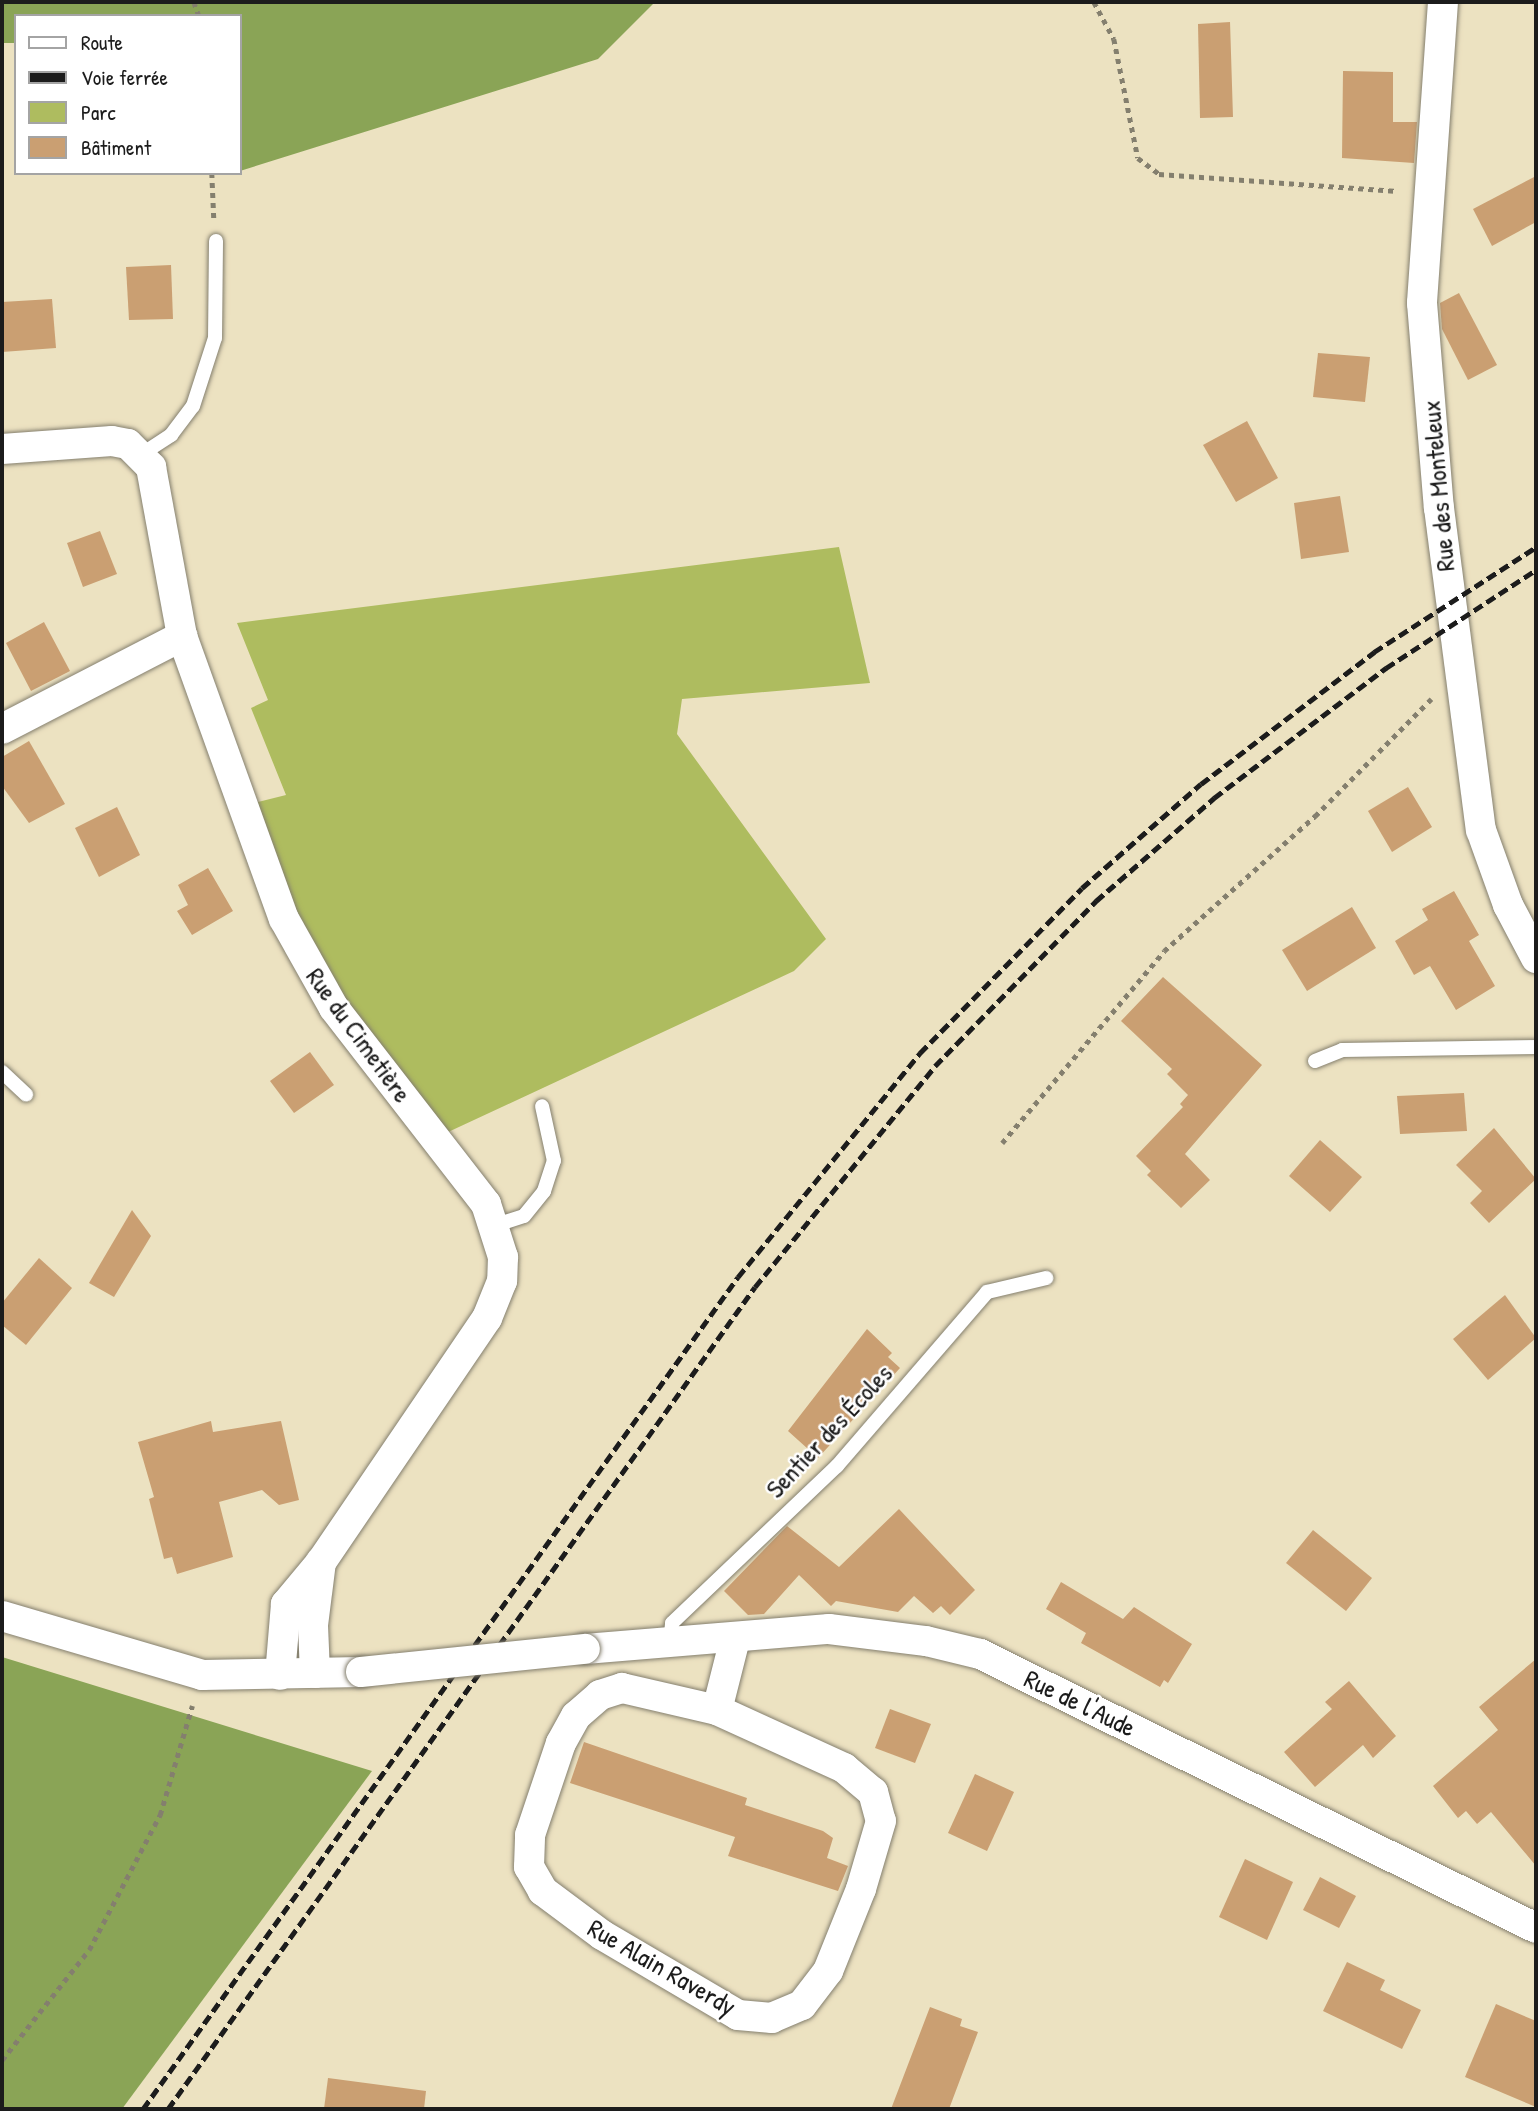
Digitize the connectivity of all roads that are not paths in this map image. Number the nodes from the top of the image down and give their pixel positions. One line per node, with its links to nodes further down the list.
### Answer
1 (1443, 2): 7 (street, Rue des Monteleux)
2 (216, 241): 4 (lane)
3 (2, 449): 4 (street)
4 (142, 453): 5 (street, Rue du Cimetière)
5 (182, 636): 6 (street); 13 (street, Rue du Cimetière)
6 (2, 729)
7 (1536, 958)
8 (1536, 1047): 9 (lane)
9 (1315, 1061)
10 (2, 1072): 11 (lane)
11 (26, 1094)
12 (542, 1106): 13 (lane)
13 (496, 1225): 15 (street, Rue du Cimetière)
14 (1046, 1278): 18 (lane, Sentier des Écoles)
15 (321, 1562): 19 (street, Rue du Cimetière); 20 (street, Rue du Cimetière)
16 (2, 1616): 20 (street, Rue de l'Aude)
17 (735, 1639): 18 (street, Rue de l'Aude); 21 (street); 22 (street, Rue de l'Aude)
18 (670, 1645): 19 (street, Rue de l'Aude, bridge)
19 (315, 1673): 20 (street, Rue de l'Aude)
20 (280, 1675)
21 (717, 1710): 21 (street, Rue Alain Raverdy)
22 (1536, 1928)

